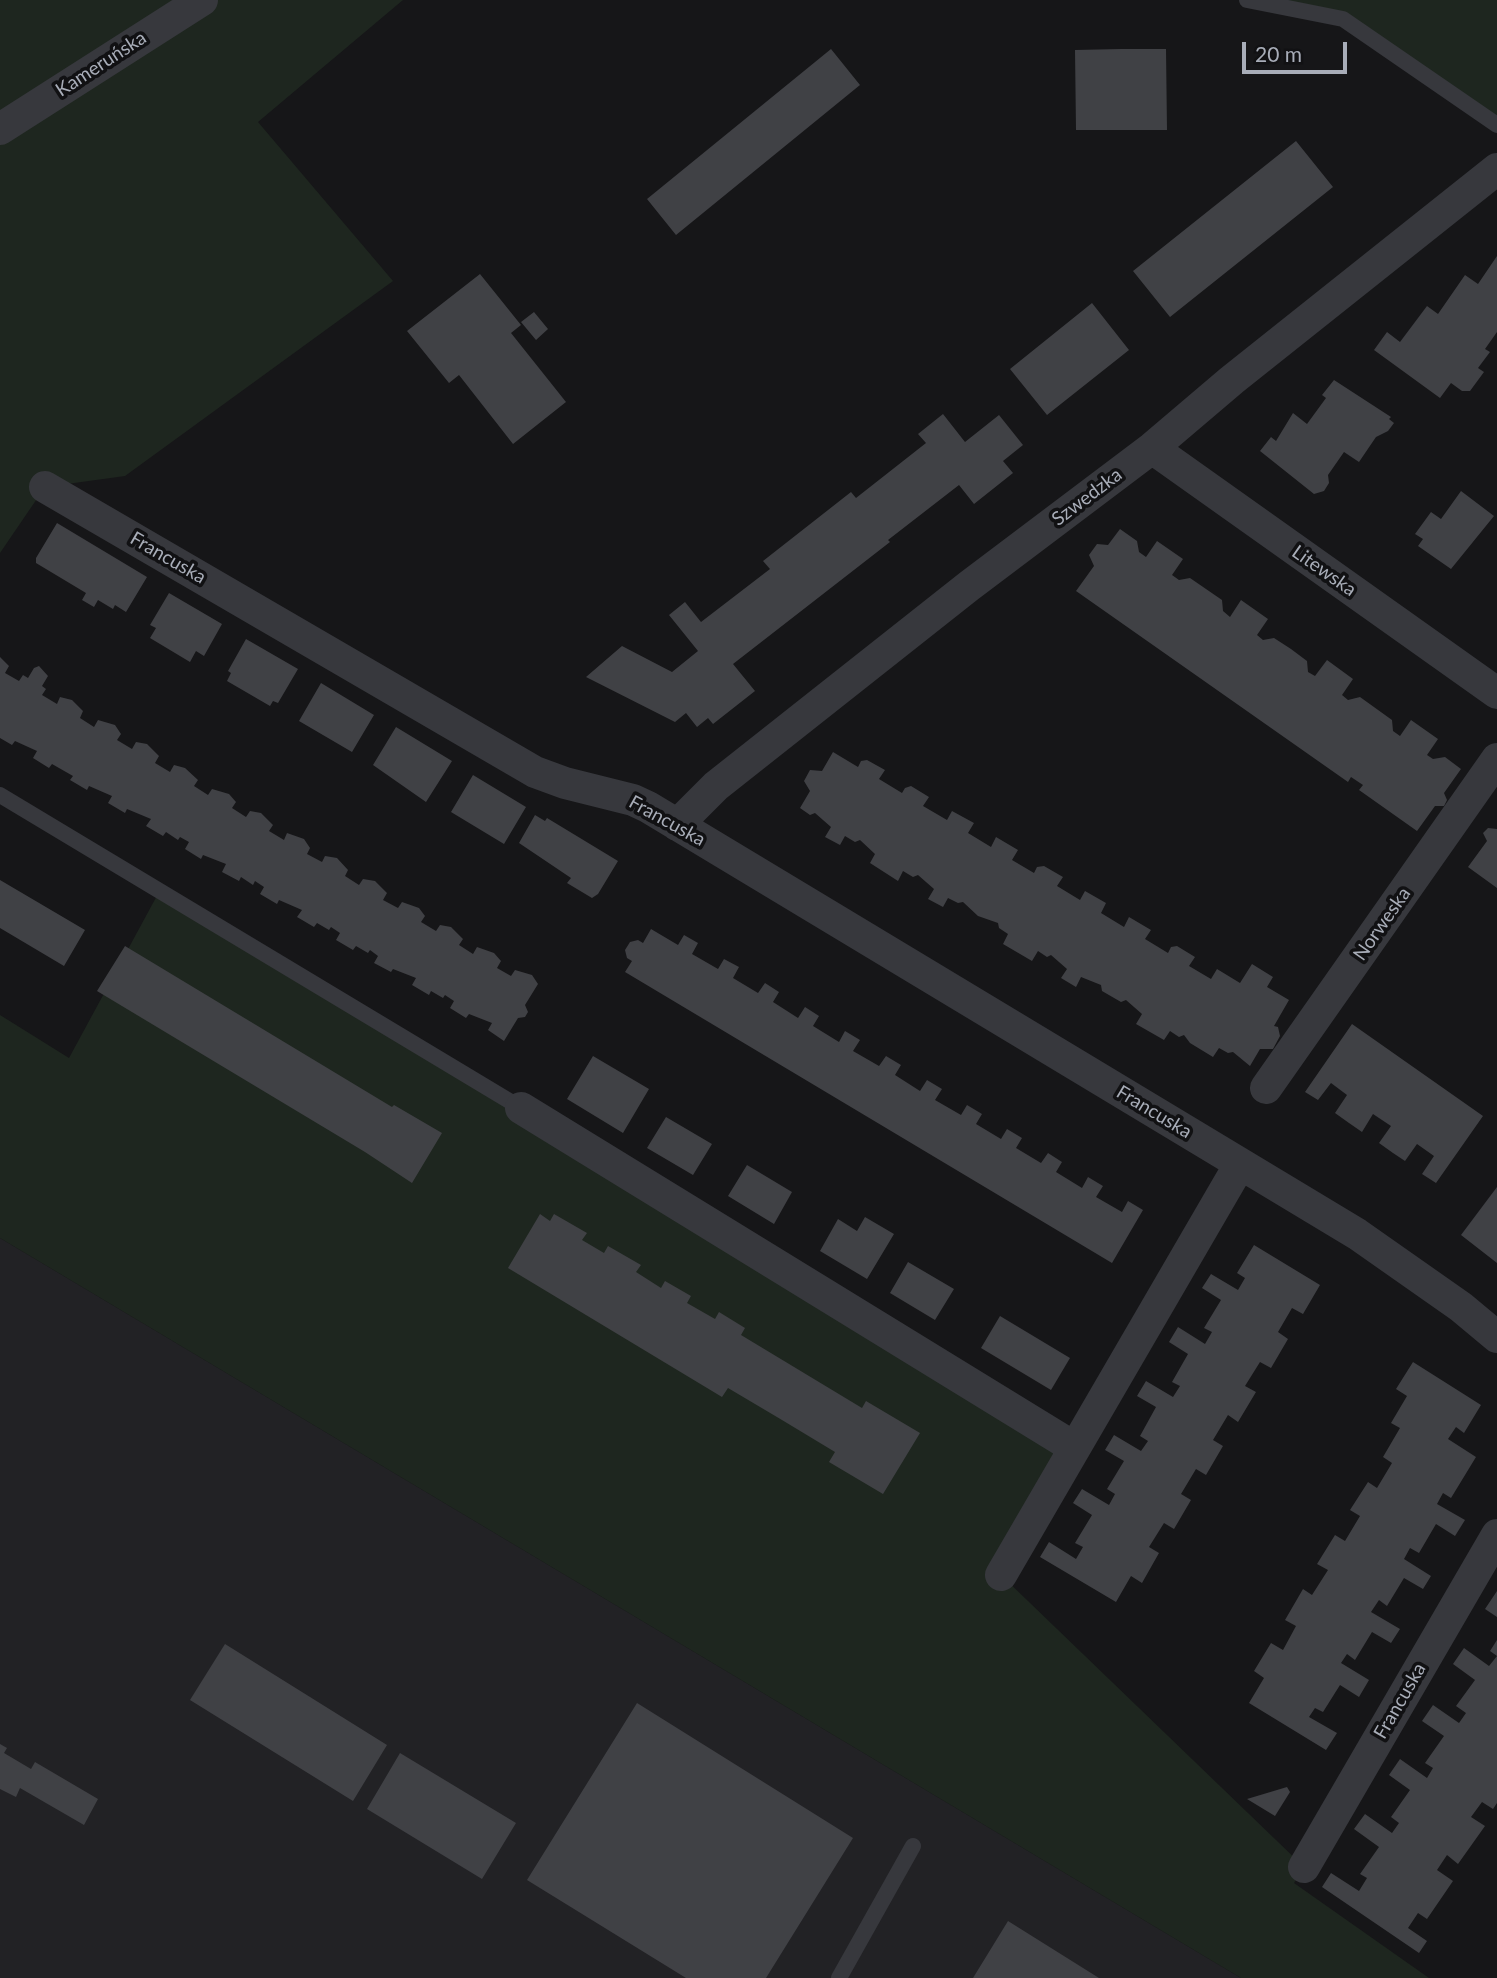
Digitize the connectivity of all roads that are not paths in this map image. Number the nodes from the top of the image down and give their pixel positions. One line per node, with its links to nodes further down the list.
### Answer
1 (202, 0): 4 (street, Kameruńska)
2 (1247, 0): 3 (lane)
3 (1497, 125)
4 (0, 129)
5 (1497, 169): 6 (street, Szwedzka)
6 (1152, 448): 8 (street, Litewska); 11 (street, Szwedzka)
7 (45, 487): 11 (street, Francuska)
8 (1497, 693)
9 (1497, 759): 12 (street, Norweska)
10 (0, 795): 13 (lane)
11 (677, 825): 14 (street, Francuska)
12 (1266, 1088)
13 (521, 1108): 16 (street)
14 (1240, 1164): 15 (street, Francuska); 16 (street)
15 (1497, 1337)
16 (1075, 1448): 18 (street)
17 (1497, 1535): 20 (street, Francuska)
18 (1001, 1575)
19 (913, 1846): 21 (lane)
20 (1304, 1867)
21 (839, 1978)

